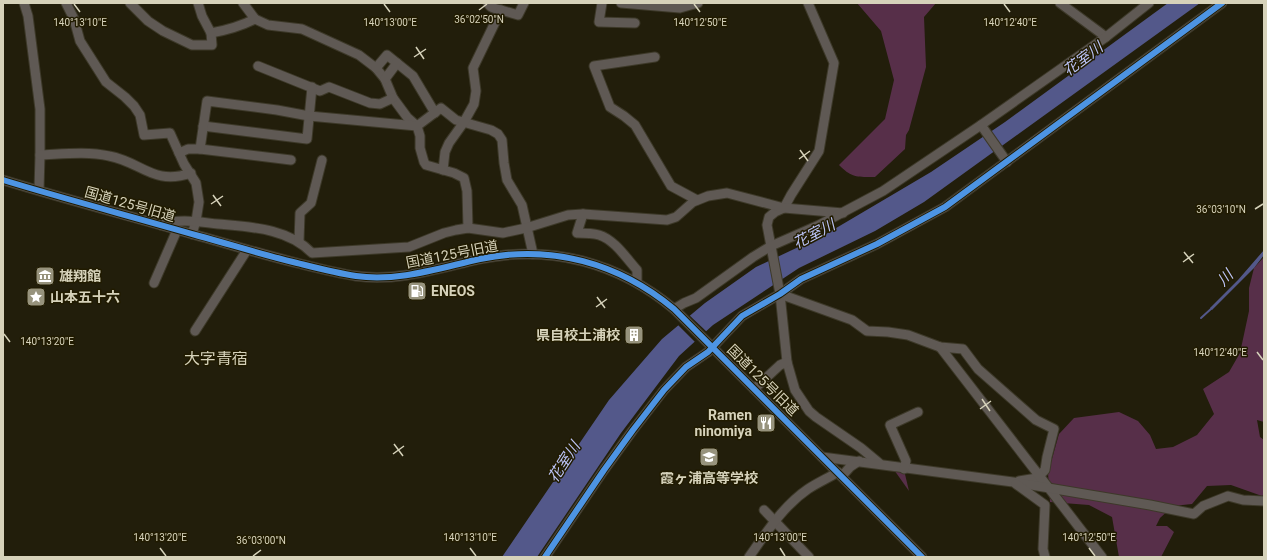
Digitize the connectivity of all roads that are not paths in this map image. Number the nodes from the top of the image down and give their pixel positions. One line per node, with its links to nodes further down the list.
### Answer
1 (24, 3): 36 (street)
2 (66, 3): 35 (street)
3 (130, 3): 19 (street)
4 (198, 3): 19 (street)
5 (243, 3): 17 (street)
6 (488, 3): 16 (street)
7 (524, 3): 16 (street)
8 (602, 3): 18 (street)
9 (621, 3): 15 (street)
10 (698, 3): 15 (street)
11 (808, 3): 45 (street)
12 (1060, 3): 20 (street)
13 (1149, 3): 20 (street)
14 (1222, 3): 39 (street)
15 (676, 5)
16 (501, 10): 30 (street)
17 (255, 18): 19 (street); 24 (street)
18 (635, 23)
19 (211, 33)
20 (1106, 37): 31 (street)
21 (656, 57): 44 (street)
22 (397, 63): 24 (street); 25 (street); 28 (street)
23 (258, 66): 26 (street)
24 (376, 68): 25 (street)
25 (385, 80): 27 (street)
26 (312, 87): 27 (street); 29 (street)
27 (393, 98): 33 (street)
28 (435, 113): 30 (street); 33 (street)
29 (309, 116): 32 (street); 32 (street); 33 (street)
30 (464, 122): 40 (street); 51 (street)
31 (981, 125): 39 (street); 46 (street)
32 (203, 126): 34 (street)
33 (417, 126): 40 (street)
34 (200, 149): 35 (street); 37 (street)
35 (179, 153): 41 (street)
36 (40, 155): 41 (street); 43 (street)
37 (291, 160)
38 (322, 160): 54 (street)
39 (1007, 162): 62 (street)
40 (443, 170): 50 (street)
41 (191, 173): 48 (street)
42 (3, 180): 43 (street, 国道125号旧道)
43 (39, 190): 49 (street, 国道125号旧道)
44 (697, 200): 45 (street); 47 (street)
45 (784, 208): 46 (street); 56 (street)
46 (843, 213): 56 (street)
47 (583, 214): 51 (street); 61 (street)
48 (196, 221): 49 (street); 53 (street); 54 (street)
49 (161, 225): 52 (street, 国道125号旧道)
50 (468, 228): 51 (street); 57 (street)
51 (526, 228): 58 (street)
52 (177, 230): 53 (street, 国道125号旧道); 60 (street)
53 (192, 234): 55 (street, 国道125号旧道)
54 (298, 241): 57 (street)
55 (246, 250): 59 (street, 国道125号旧道); 64 (street)
56 (772, 250): 62 (street); 63 (street)
57 (312, 253): 59 (street)
58 (533, 254): 59 (street, 国道125号旧道); 61 (street, 国道125号旧道)
59 (312, 267)
60 (154, 282)
61 (637, 282): 63 (street, 国道125号旧道)
62 (780, 291): 65 (street); 66 (street); 67 (street)
63 (677, 312): 65 (street, 国道125号旧道)
64 (195, 331)
65 (710, 344): 68 (street, 国道125号旧道); 81 (street)
66 (940, 347): 75 (street); 75 (street)
67 (787, 362): 68 (street); 72 (street)
68 (754, 389): 70 (street, 国道125号旧道)
69 (918, 412): 73 (street)
70 (822, 457): 71 (street); 74 (street, 国道125号旧道)
71 (859, 461): 72 (street); 74 (street)
72 (879, 464): 73 (street)
73 (904, 468): 76 (street)
74 (840, 474): 80 (street); 84 (street, 国道125号旧道)
75 (1039, 476): 76 (street); 77 (street)
76 (1013, 482): 77 (street); 85 (street)
77 (1049, 489): 78 (street); 86 (street)
78 (1264, 501)
79 (764, 510): 80 (street)
80 (774, 521): 82 (street); 83 (street)
81 (545, 557)
82 (749, 557)
83 (809, 557)
84 (922, 557)
85 (1045, 557)
86 (1102, 557)

